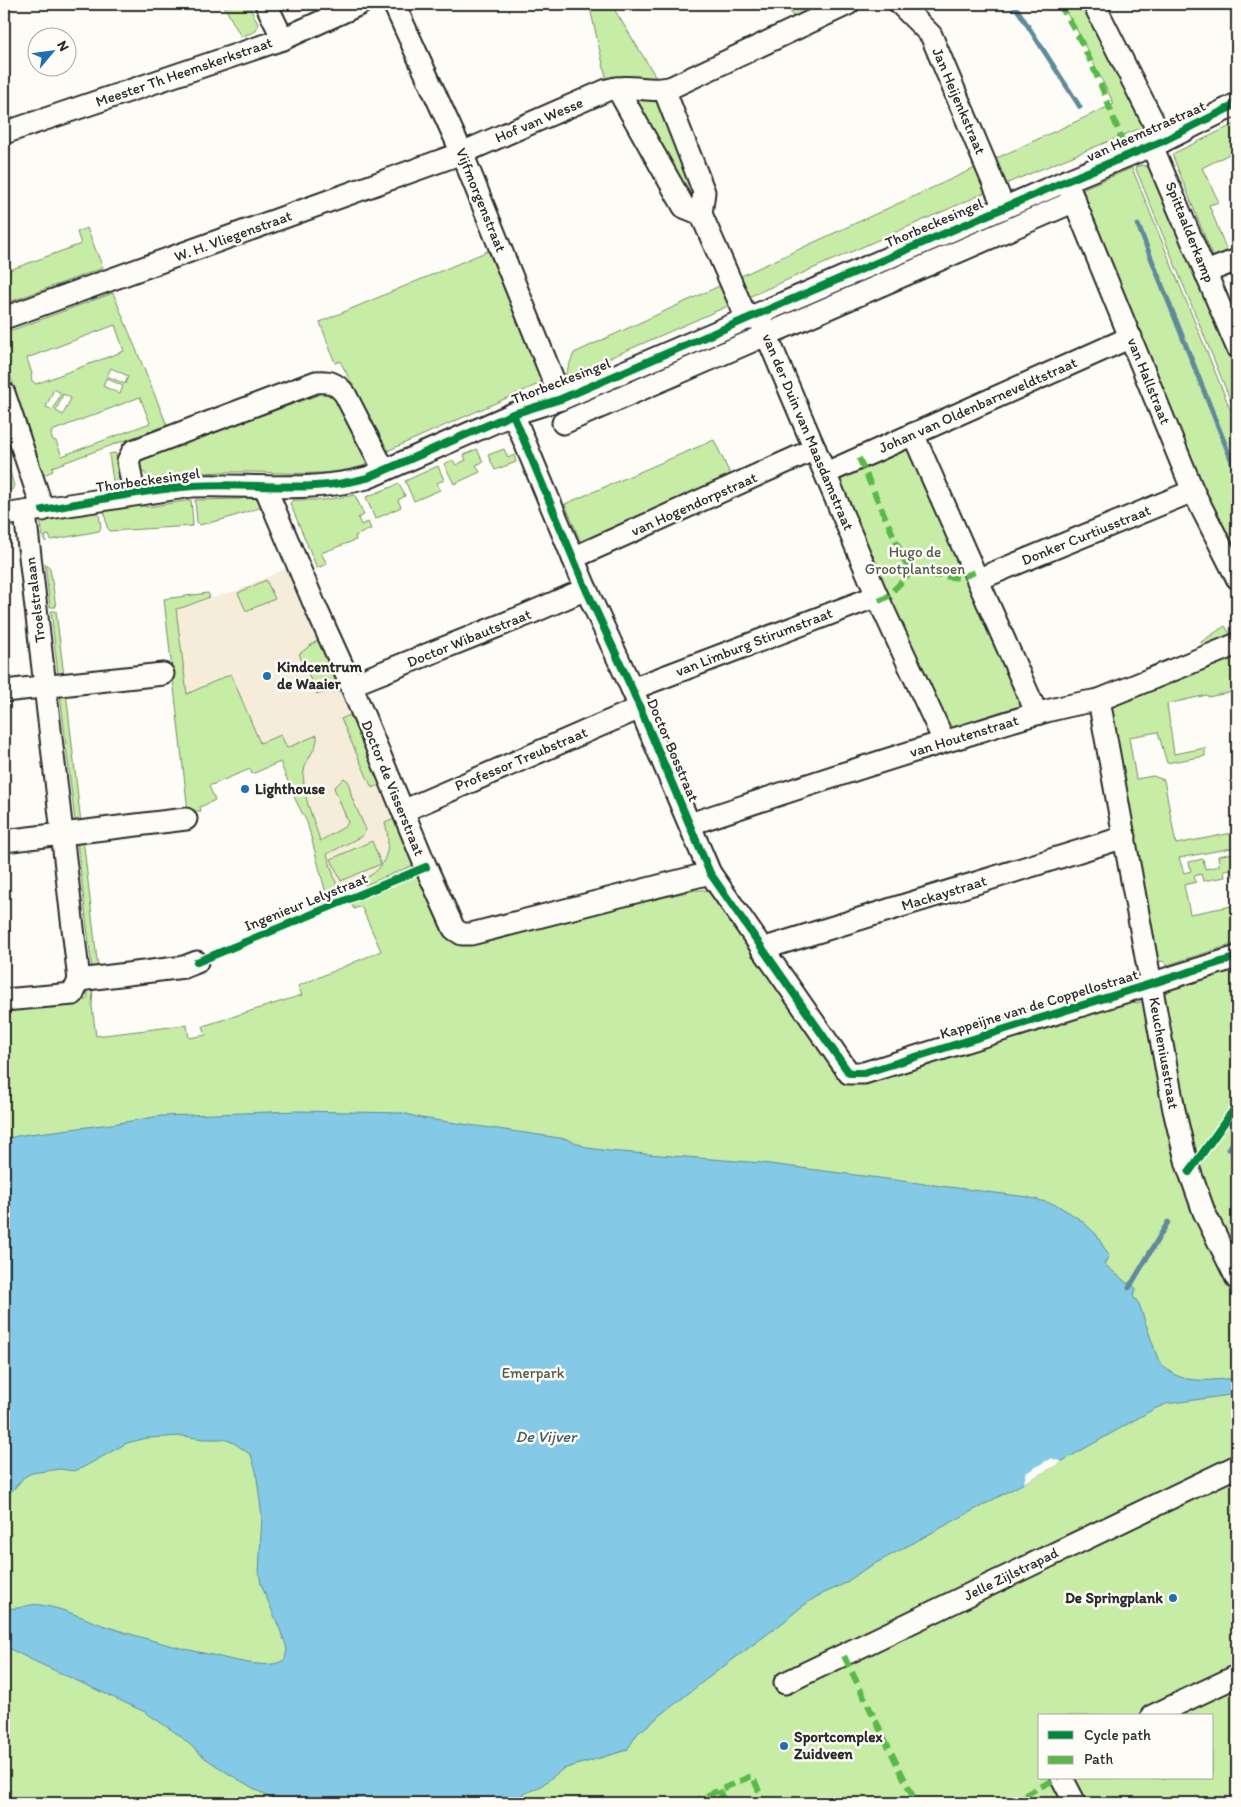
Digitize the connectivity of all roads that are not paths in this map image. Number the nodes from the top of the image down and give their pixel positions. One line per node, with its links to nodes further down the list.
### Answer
1 (266, 4): 7 (street)
2 (360, 4): 7 (street, Meester Th Heemskerkstraat)
3 (394, 4): 13 (street, Vijfmorgenstraat)
4 (848, 4): 9 (street, Hof van Wesse)
5 (900, 4): 16 (street, Jan Heijenkstraat)
6 (1100, 6): 12 (street, Spittaalderkamp)
7 (283, 39): 11 (street, Meester Th Heemskerkstraat)
8 (617, 88): 9 (street, Hof van Wesse); 13 (street, Hof van Wesse); 17 (street)
9 (664, 89): 17 (street)
10 (1237, 104): 12 (street, van Heemstrastraat)
11 (4, 133)
12 (1158, 143): 14 (street, van Heemstrastraat); 19 (street, Spittaalderkamp)
13 (462, 153): 21 (street, W. H. Vliegenstraat); 26 (street, Vijfmorgenstraat)
14 (1066, 181): 15 (street, van Hallstraat); 16 (street, Thorbeckesingel)
15 (1075, 200): 22 (street); 23 (street, van Hallstraat)
16 (1004, 208): 20 (street, Thorbeckesingel)
17 (701, 214): 20 (street)
18 (1237, 260): 19 (street)
19 (1206, 272): 24 (street, Spittaalderkamp)
20 (752, 317): 22 (street, van der Duin van Maasdamstraat); 26 (street, Thorbeckesingel)
21 (4, 318)
22 (767, 334): 28 (street); 30 (street, van der Duin van Maasdamstraat)
23 (1131, 337): 29 (street, Johan van Oldenbarneveldtstraat); 34 (street, van Hallstraat)
24 (1237, 347)
25 (4, 393): 36 (street, Troelstralaan)
26 (561, 399): 27 (street, Thorbeckesingel)
27 (513, 414): 31 (street, Thorbeckesingel); 38 (street, Doctor Bosstraat)
28 (563, 423)
29 (913, 434): 32 (street, Johan van Oldenbarneveldtstraat); 40 (street)
30 (815, 449): 32 (street, van der Duin van Maasdamstraat); 38 (street, van Hogendorpstraat)
31 (384, 470): 33 (street, Thorbeckesingel); 35 (street, Thorbeckesingel)
32 (826, 473): 42 (street, van der Duin van Maasdamstraat)
33 (265, 487): 35 (street, Thorbeckesingel); 45 (street, Doctor de Visserstraat)
34 (1193, 491): 39 (street, van Hallstraat); 40 (street, Donker Curtiusstraat)
35 (134, 494): 36 (street, Thorbeckesingel)
36 (34, 511): 37 (street, Thorbeckesingel); 46 (street, Troelstralaan)
37 (4, 515)
38 (574, 558): 41 (street, Doctor Bosstraat)
39 (1237, 578)
40 (979, 579): 50 (street)
41 (586, 589): 45 (street, Doctor Wibautstraat); 48 (street, Doctor Bosstraat)
42 (877, 596): 48 (street, van Limburg Stirumstraat); 51 (street, van der Duin van Maasdamstraat)
43 (1237, 644): 49 (street, van Houtenstraat)
44 (163, 674): 46 (street)
45 (351, 685): 52 (street, Doctor de Visserstraat)
46 (46, 687): 47 (street); 55 (street, Troelstralaan)
47 (4, 691)
48 (636, 698): 52 (street, Professor Treubstraat); 54 (street, Doctor Bosstraat)
49 (1099, 700): 50 (street, van Houtenstraat); 56 (street, Keucheniusstraat)
50 (1037, 714): 51 (street, van Houtenstraat)
51 (944, 742): 54 (street, van Houtenstraat)
52 (403, 810): 58 (street, Doctor de Visserstraat)
53 (186, 820): 55 (street)
54 (690, 824): 58 (street, Doctor Bosstraat)
55 (62, 833): 57 (street); 62 (street, Troelstralaan)
56 (1125, 838): 59 (street, Mackaystraat); 63 (street, Keucheniusstraat)
57 (4, 841)
58 (710, 873): 59 (street, Doctor Bosstraat)
59 (762, 949): 65 (street, Doctor Bosstraat)
60 (1237, 957): 63 (street, Kappeijne van de Coppellostraat)
61 (197, 962): 62 (street)
62 (79, 980): 64 (street)
63 (1152, 984): 65 (street, Kappeijne van de Coppellostraat); 66 (street, Keucheniusstraat)
64 (4, 1000)
65 (849, 1073)
66 (1237, 1279)
67 (1237, 1466): 69 (street, Jelle Zijlstrapad)
68 (1237, 1676): 70 (street)
69 (785, 1683)
70 (1156, 1714)
71 (1063, 1780): 72 (street)
72 (1075, 1803)

